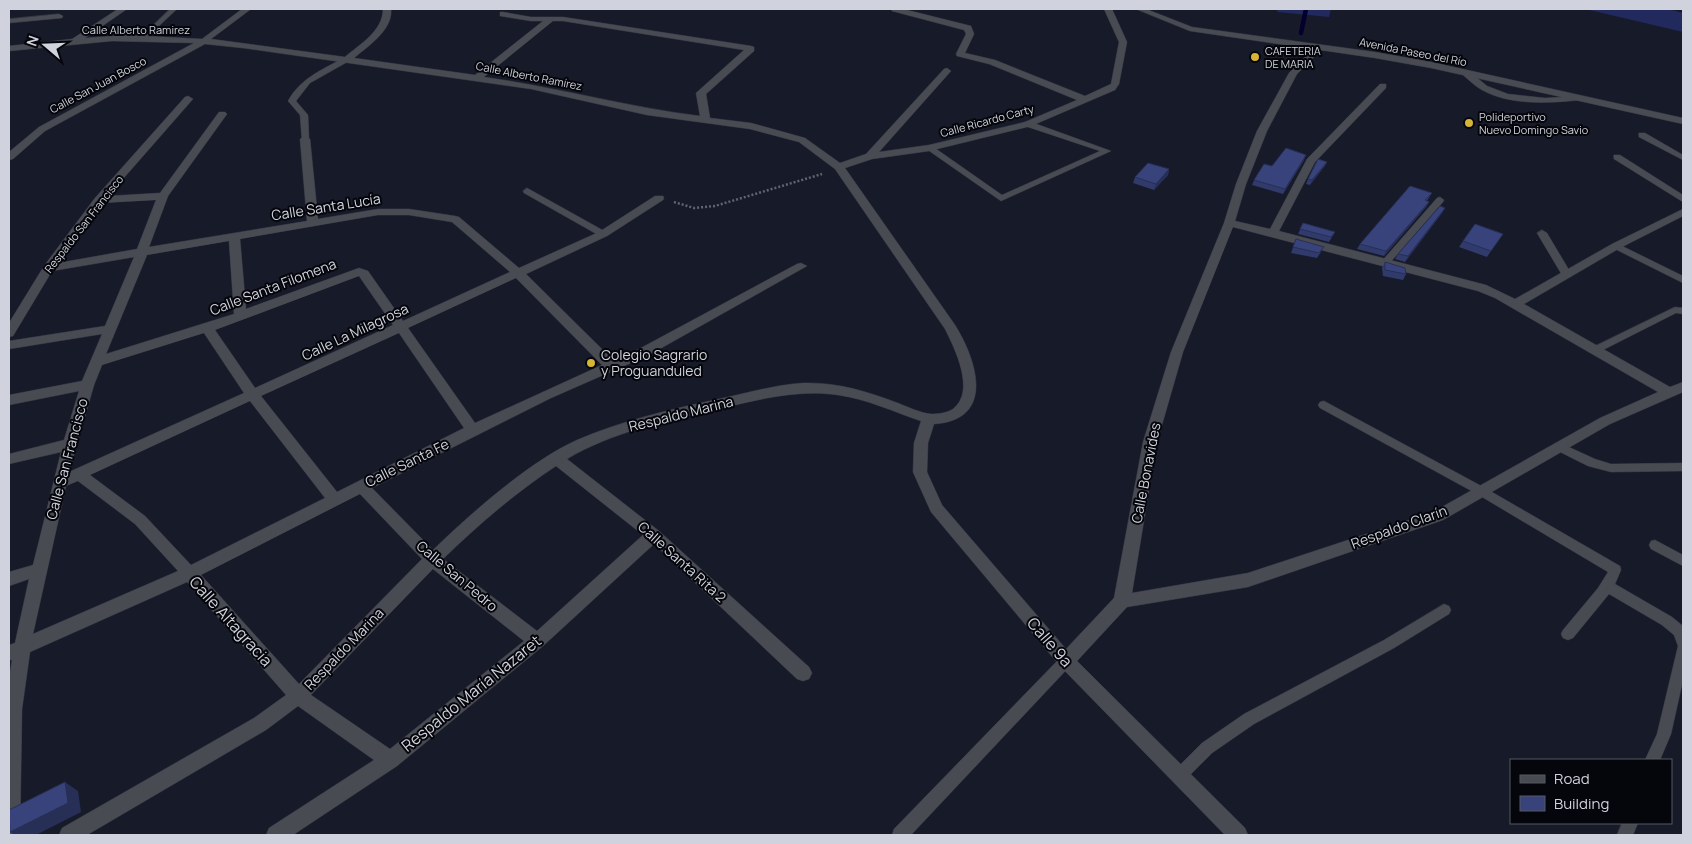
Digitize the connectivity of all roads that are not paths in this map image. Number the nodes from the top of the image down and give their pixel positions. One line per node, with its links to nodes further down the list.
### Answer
1 (122, 9): 13 (street)
2 (174, 9): 12 (lane)
3 (247, 9): 14 (street, Calle San Juan Bosco)
4 (387, 9): 17 (street)
5 (895, 9): 22 (street)
6 (1108, 9): 22 (street, Calle Ricardo Carty)
7 (1140, 9): 25 (street, Avenida Paseo del Río)
8 (503, 14): 10 (street)
9 (59, 16): 11 (street)
10 (549, 20): 19 (street); 24 (street)
11 (9, 21)
12 (142, 39): 13 (street, Calle Alberto Ramirez); 14 (street, Calle Alberto Ramirez)
13 (74, 41): 15 (street, Calle Alberto Ramirez)
14 (204, 41): 17 (street, Calle Alberto Ramírez); 31 (street, Calle San Juan Bosco)
15 (9, 49)
16 (1312, 55): 42 (street, Calle Bonavides)
17 (345, 61): 19 (street, Calle Alberto Ramírez); 28 (lane)
18 (947, 71): 30 (street)
19 (478, 78): 24 (street, Calle Alberto Ramírez)
20 (1383, 86): 44 (street)
21 (188, 99): 39 (street, Respaldo San Francisco)
22 (1084, 100): 26 (street, Calle Ricardo Carty)
23 (222, 114): 36 (street, Calle San Francisco)
24 (705, 120): 34 (street, Calle Alberto Ramírez)
25 (1683, 121)
26 (1028, 124): 29 (street, Calle Ricardo Carty); 29 (lane)
27 (1642, 135): 33 (lane)
28 (305, 139): 43 (street)
29 (929, 148): 30 (street, Calle Ricardo Carty)
30 (870, 156): 34 (street, Calle Ricardo Carty)
31 (9, 157)
32 (1617, 157): 38 (lane)
33 (1683, 158)
34 (839, 167): 72 (street, Respaldo Marina)
35 (527, 192): 46 (lane)
36 (163, 196): 39 (street); 49 (street, Calle San Francisco)
37 (659, 198): 46 (street, Calle La Milagrosa)
38 (1683, 199)
39 (99, 200): 52 (street, Respaldo San Francisco)
40 (1440, 200): 50 (lane)
41 (1683, 212): 48 (street)
42 (1229, 223): 44 (street); 92 (street, Calle Bonavides)
43 (312, 224): 47 (street, Calle Santa Lucía); 53 (street, Calle Santa Lucía)
44 (1272, 233): 50 (street)
45 (1542, 233): 54 (lane)
46 (603, 234): 53 (street, Calle La Milagrosa)
47 (234, 238): 49 (street, Calle Santa Lucía); 58 (street)
48 (1616, 246): 54 (street); 55 (lane)
49 (142, 252): 52 (street, Calle Santa Lucía); 61 (street, Calle San Francisco)
50 (1385, 263): 56 (street)
51 (801, 266): 66 (street, Calle Santa Fe)
52 (48, 268): 62 (street, Respaldo San Francisco)
53 (518, 273): 59 (street, Calle La Milagrosa); 66 (street, Calle Santa Lucía)
54 (1567, 275): 56 (street)
55 (1683, 280)
56 (1516, 304): 64 (street)
57 (1683, 311): 64 (lane)
58 (240, 315): 59 (street, Calle Santa Filomena); 60 (street, Calle Santa Filomena)
59 (401, 327): 69 (street, Calle La Milagrosa); 73 (street, Calle Santa Filomena)
60 (207, 328): 65 (street, Calle Santa Filomena); 69 (street)
61 (110, 330): 63 (street); 65 (street, Calle San Francisco)
62 (9, 333)
63 (9, 345)
64 (1595, 350): 68 (street)
65 (96, 362): 67 (street, Calle San Francisco)
66 (611, 366): 73 (street, Calle Santa Fe)
67 (88, 385): 70 (street); 74 (street, Calle San Francisco)
68 (1678, 391): 75 (street, Respaldo Clarín)
69 (253, 395): 79 (street, Calle La Milagrosa); 83 (street)
70 (9, 400)
71 (1324, 405): 82 (lane)
72 (929, 419): 77 (street, Respaldo Marina); 99 (street, Calle 9a)
73 (473, 430): 81 (street, Calle Santa Fe)
74 (71, 444): 76 (street); 80 (street, Calle San Francisco)
75 (1560, 447): 78 (lane); 82 (street, Respaldo Clarín)
76 (9, 459)
77 (556, 459): 84 (street, Calle Santa Rita 2); 86 (street, Respaldo Marina)
78 (1683, 466)
79 (79, 474): 80 (street, Calle La Milagrosa); 89 (street, Calle Altagracia)
80 (59, 483): 88 (street, Calle San Francisco)
81 (361, 486): 83 (street, Calle Santa Fe); 86 (street, Calle San Pedro)
82 (1481, 491): 91 (lane); 92 (street, Respaldo Clarín)
83 (334, 499): 89 (street, Calle Santa Fe)
84 (654, 535): 95 (street, Respaldo María Nazaret); 100 (street, Calle Santa Rita 2)
85 (1655, 545): 87 (lane)
86 (432, 559): 95 (street, Calle San Pedro); 101 (street, Respaldo Marina)
87 (1683, 561)
88 (40, 569): 90 (street); 97 (street, Calle San Francisco)
89 (188, 574): 97 (street, Calle Santa Fe); 101 (street, Calle Altagracia)
90 (9, 579)
91 (1607, 586): 94 (lane); 96 (lane)
92 (1122, 601): 99 (street)
93 (1444, 610): 104 (lane)
94 (1568, 634)
95 (536, 641): 103 (street, Respaldo María Nazaret)
96 (1683, 642)
97 (15, 650): 105 (street, Calle San Francisco)
98 (1683, 650): 102 (lane)
99 (1066, 661): 104 (street, Calle 9a); 108 (lane)
100 (803, 673)
101 (298, 696): 103 (street, Calle Altagracia); 106 (street, Respaldo Marina)
102 (1653, 759)
103 (390, 760): 107 (street, Respaldo María Nazaret)
104 (1179, 776): 109 (street, Calle 9a)
105 (10, 835)
106 (70, 835)
107 (276, 835)
108 (900, 835)
109 (1238, 835)

